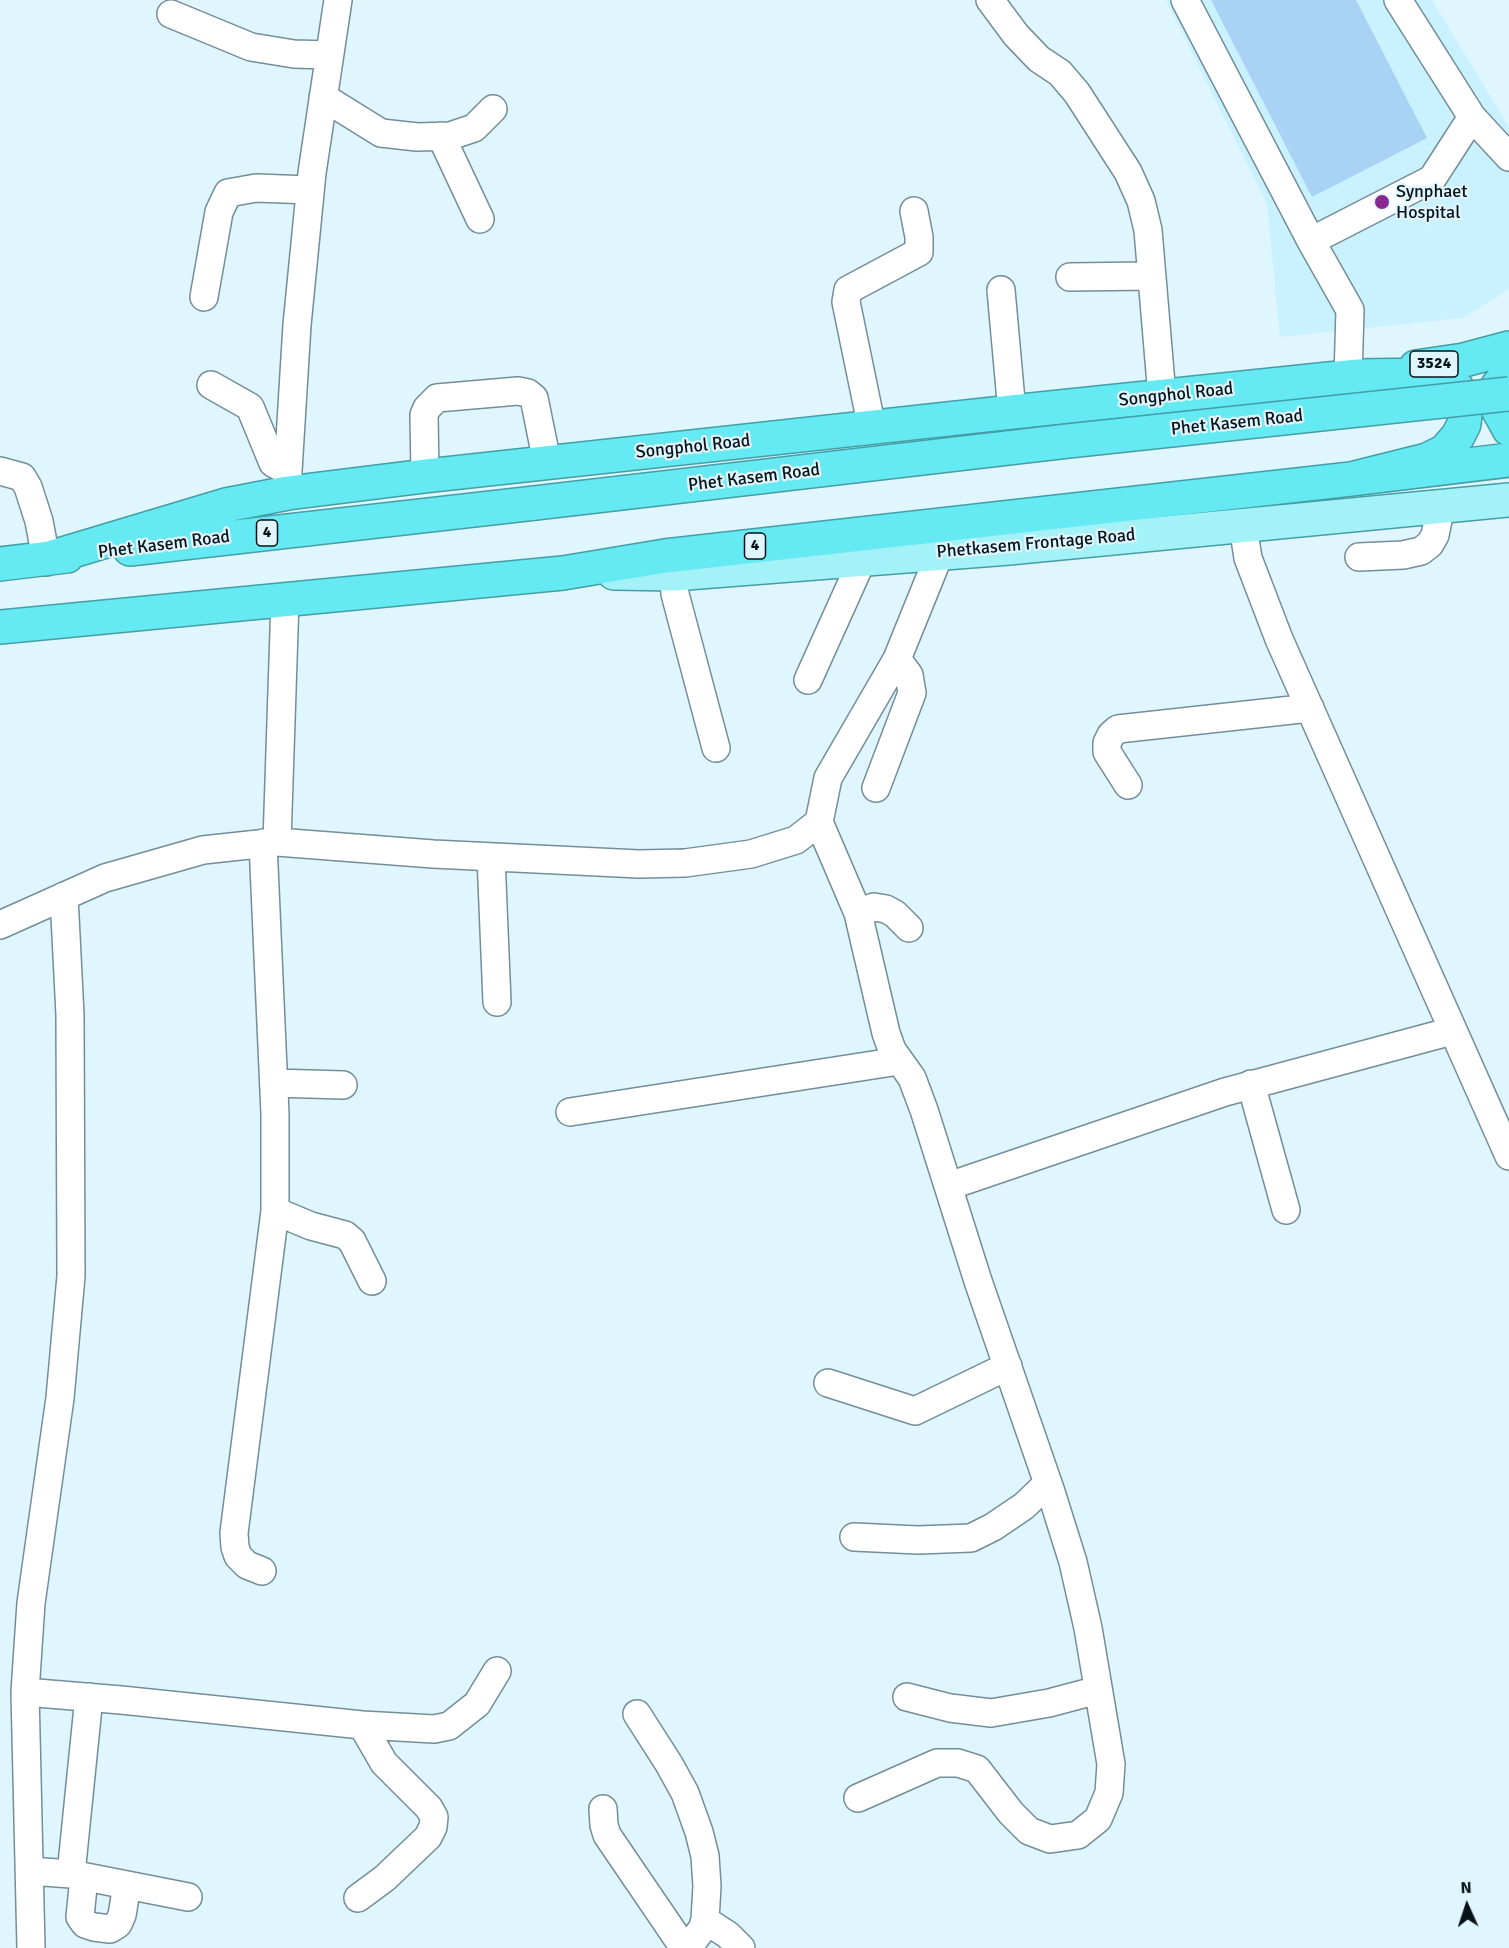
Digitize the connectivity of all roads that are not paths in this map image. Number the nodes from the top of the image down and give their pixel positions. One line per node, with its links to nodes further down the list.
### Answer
1 (338, 0): 6 (street)
2 (990, 0): 16 (street)
3 (1185, 0): 15 (street)
4 (1398, 0): 9 (street)
5 (171, 14): 6 (street)
6 (329, 55): 7 (street)
7 (323, 97): 10 (street); 12 (street)
8 (493, 109): 10 (street)
9 (1472, 117): 11 (street); 15 (street)
10 (441, 136): 14 (street)
11 (1509, 157)
12 (310, 190): 19 (street); 34 (street)
13 (914, 211): 27 (street)
14 (480, 219)
15 (1311, 241): 22 (street)
16 (1151, 276): 17 (street); 25 (street)
17 (1070, 277)
18 (1001, 290): 26 (street)
19 (204, 297)
20 (1509, 348): 22 (highway, Songphol Road / 3524)
21 (1509, 372): 28 (highway)
22 (1353, 377): 25 (highway, Songphol Road); 33 (highway)
23 (211, 385): 34 (street)
24 (1509, 394): 41 (highway, Phet Kasem Road / 4, bridge)
25 (1162, 396): 26 (highway, Songphol Road)
26 (1012, 412): 27 (highway, Songphol Road)
27 (872, 428): 30 (highway, Songphol Road)
28 (1509, 429)
29 (1509, 460): 33 (highway, 4)
30 (548, 462): 32 (highway, Songphol Road); 32 (street)
31 (0, 471): 41 (street)
32 (425, 476): 34 (highway, Songphol Road)
33 (1351, 479): 43 (highway, 4)
34 (288, 482): 41 (highway, Songphol Road)
35 (1509, 500): 36 (main road, Phetkasem Frontage Road / 4)
36 (1441, 506): 37 (main road, Phetkasem Frontage Road / 4); 39 (street)
37 (1243, 526): 38 (main road, Phetkasem Frontage Road / 4); 49 (street)
38 (940, 553): 40 (main road, Phetkasem Frontage Road / 4); 47 (street)
39 (1359, 557)
40 (863, 558): 44 (main road, Phetkasem Frontage Road / 4); 48 (street)
41 (46, 559): 42 (highway, Phet Kasem Road / 4)
42 (0, 564)
43 (562, 573): 44 (main road, Phetkasem Frontage Road / 4); 45 (highway, 4)
44 (674, 574): 50 (street)
45 (285, 600): 46 (highway, 4); 54 (street)
46 (0, 627)
47 (897, 659): 52 (street); 53 (street)
48 (808, 680)
49 (1310, 708): 51 (street); 61 (street)
50 (716, 748)
51 (1128, 785)
52 (876, 788)
53 (819, 822): 55 (street); 57 (street)
54 (270, 843): 55 (street); 56 (street); 63 (street)
55 (491, 856): 60 (street)
56 (64, 896): 58 (street); 80 (street)
57 (858, 913): 59 (street); 62 (street)
58 (0, 926)
59 (909, 928)
60 (497, 1002)
61 (1452, 1031): 64 (street); 66 (street)
62 (899, 1060): 67 (street); 69 (street)
63 (274, 1083): 65 (street); 71 (street)
64 (1251, 1084): 69 (street); 70 (street)
65 (343, 1085)
66 (1500, 1108): 68 (street)
67 (570, 1112)
68 (1509, 1156)
69 (949, 1186): 73 (street)
70 (1286, 1210)
71 (275, 1211): 72 (street); 77 (street)
72 (372, 1281)
73 (1008, 1366): 74 (street); 75 (street)
74 (828, 1383)
75 (1048, 1483): 76 (street); 79 (street)
76 (854, 1537)
77 (262, 1571)
78 (496, 1671): 84 (street)
79 (1098, 1690): 82 (street); 85 (street)
80 (25, 1692): 81 (street); 87 (street)
81 (89, 1697): 84 (street); 88 (street)
82 (907, 1697)
83 (637, 1714): 92 (street)
84 (362, 1725): 91 (street)
85 (858, 1798)
86 (603, 1809): 94 (street)
87 (30, 1871): 88 (street); 93 (street)
88 (77, 1875): 89 (street); 89 (street)
89 (127, 1885): 90 (street)
90 (188, 1897)
91 (358, 1898)
92 (705, 1920): 94 (street); 95 (street)
93 (31, 1948)
94 (686, 1948)
95 (741, 1948)

